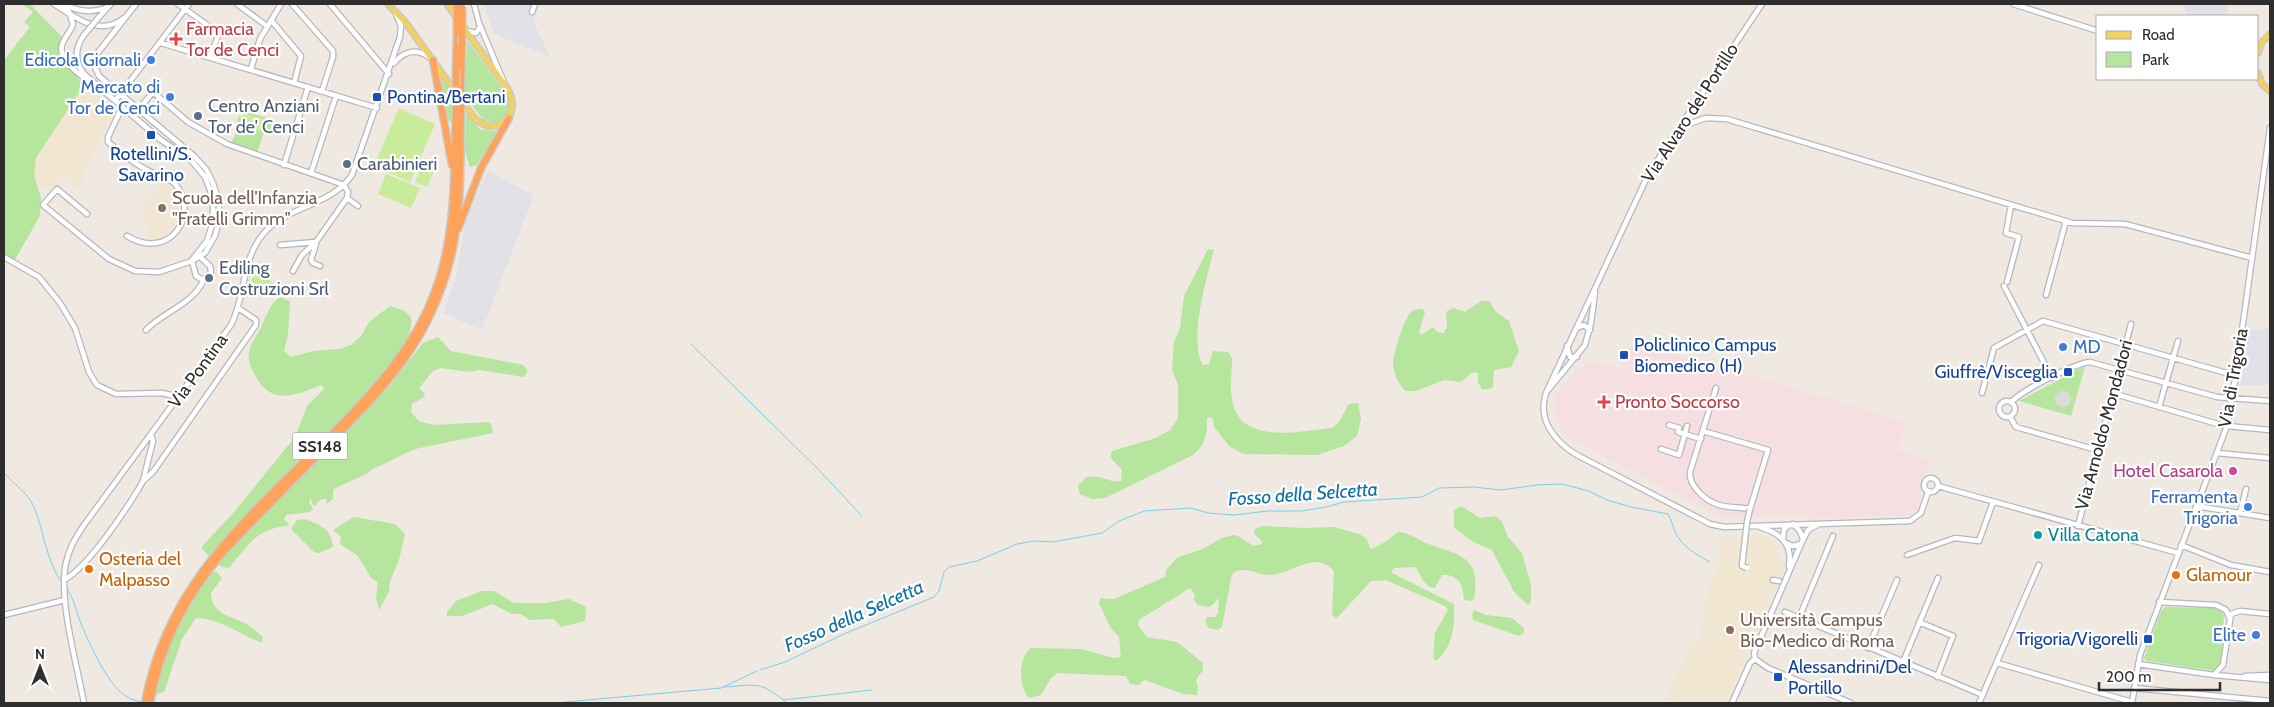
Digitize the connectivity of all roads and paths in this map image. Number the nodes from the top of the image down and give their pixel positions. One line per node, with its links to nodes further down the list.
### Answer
1 (54, 4): 20 (street)
2 (63, 4): 17 (street); 20 (street)
3 (136, 4): 21 (street)
4 (178, 4): 18 (street)
5 (189, 4): 18 (street)
6 (237, 4): 25 (street)
7 (280, 4): 23 (street)
8 (292, 4): 41 (street)
9 (330, 4): 35 (street)
10 (388, 4): 19 (main road)
11 (447, 4): 27 (main road)
12 (474, 4): 24 (street)
13 (535, 4): 22 (street)
14 (1762, 4): 51 (street, Via Alvaro del Portillo)
15 (2013, 4): 26 (street)
16 (460, 5): 49 (highway, SS148, bridge); 49 (highway, SS148, bridge)
17 (109, 6): 37 (street, bridge)
18 (185, 9): 29 (street); 31 (street)
19 (393, 9): 32 (main road); 33 (street, Via Pontina)
20 (69, 12): 21 (street); 37 (street)
21 (130, 12): 43 (street)
22 (532, 12)
23 (271, 20): 25 (street); 38 (street)
24 (479, 23): 27 (street); 39 (street)
25 (267, 26): 34 (street)
26 (2096, 30)
27 (466, 31): 39 (main road)
28 (2270, 34): 30 (main road)
29 (161, 42): 31 (street); 43 (street)
30 (2259, 50)
31 (210, 57): 34 (street)
32 (432, 60): 33 (street); 50 (main road); 57 (highway)
33 (391, 68): 35 (street, Via Pontina)
34 (251, 69): 38 (street)
35 (389, 74): 48 (street, Via Pontina)
36 (2259, 76): 42 (main road)
37 (92, 82): 45 (street)
38 (294, 82): 40 (street)
39 (504, 84): 50 (main road)
40 (308, 87): 41 (street); 55 (street)
41 (322, 91): 44 (street)
42 (2270, 91)
43 (121, 94): 45 (street); 47 (street)
44 (336, 96): 48 (street); 56 (street)
45 (115, 101): 46 (street)
46 (122, 107): 54 (street); 64 (street)
47 (139, 108): 53 (street); 55 (street)
48 (377, 108): 58 (street, Via Pontina)
49 (458, 111): 57 (highway, SS148); 66 (highway, SS148)
50 (510, 116): 66 (highway)
51 (1679, 128): 60 (street); 75 (street, Via Alvaro del Portillo)
52 (2270, 128): 70 (street, Via di Trigoria)
53 (173, 138): 54 (street); 68 (street)
54 (168, 145): 68 (street)
55 (284, 165): 56 (street)
56 (311, 174): 58 (street)
57 (454, 180): 162 (highway, SS148)
58 (344, 184): 59 (street); 77 (street, Via Pontina)
59 (347, 198): 61 (street); 65 (street)
60 (2011, 205): 63 (street); 82 (street)
61 (358, 206)
62 (87, 214): 71 (street)
63 (2066, 221): 70 (street); 76 (street)
64 (127, 236)
65 (316, 242): 67 (street); 72 (street); 73 (street)
66 (454, 242): 162 (highway, SS148)
67 (280, 245)
68 (199, 255): 71 (street); 74 (street)
69 (4, 257): 96 (street)
70 (2252, 258): 97 (street, Via di Trigoria)
71 (192, 261): 74 (street)
72 (320, 266)
73 (293, 271)
74 (204, 279): 80 (street)
75 (1598, 280): 79 (street, Via Alvaro del Portillo); 81 (street, Via Alvaro del Portillo)
76 (2046, 295)
77 (238, 308): 96 (street, Via Pontina); 115 (street)
78 (2131, 324): 84 (street, Via Arnoldo Mondadori)
79 (1576, 328): 81 (street); 85 (street, Via Alvaro del Portillo)
80 (146, 330)
81 (1590, 330): 86 (street, Via Alvaro del Portillo)
82 (2026, 330): 84 (street); 90 (street); 94 (street)
83 (2178, 342): 87 (street)
84 (2125, 344): 87 (street); 88 (street, Via Arnoldo Mondadori)
85 (1568, 345): 86 (street); 93 (street, Via Alvaro del Portillo)
86 (1577, 357): 93 (street, Via Alvaro del Portillo)
87 (2173, 358): 89 (street); 91 (street)
88 (2118, 369): 90 (street); 91 (street); 95 (street, Via Arnoldo Mondadori)
89 (2230, 374)
90 (2052, 378): 99 (street)
91 (2166, 382): 97 (street); 100 (street)
92 (1716, 388): 107 (street)
93 (1546, 393): 126 (street)
94 (1982, 393)
95 (2112, 393): 100 (street); 112 (street, Via Arnoldo Mondadori)
96 (179, 397): 109 (street, Via Pontina)
97 (2232, 399): 98 (street); 105 (street, Via di Trigoria)
98 (2270, 400)
99 (2011, 402): 101 (street); 101 (street)
100 (2159, 407): 103 (street)
101 (2010, 417): 112 (street)
102 (1669, 425): 108 (street)
103 (2221, 425)
104 (1687, 426): 108 (street)
105 (2227, 426): 106 (street); 113 (street, Via di Trigoria)
106 (2270, 430)
107 (1703, 431): 110 (street); 121 (street)
108 (1685, 434): 110 (street); 111 (street)
109 (151, 435): 115 (street); 140 (street, Via Pontina)
110 (1701, 439): 121 (street)
111 (1662, 449)
112 (2097, 450): 127 (street, Via Arnoldo Mondadori)
113 (2216, 453): 114 (street); 120 (street, Via di Trigoria)
114 (2270, 458)
115 (143, 481): 140 (street)
116 (1938, 486): 118 (street); 118 (street); 119 (street)
117 (2246, 489): 122 (street)
118 (1928, 492): 125 (street)
119 (1993, 502): 127 (street); 133 (street)
120 (2196, 506): 122 (street); 131 (street, Via di Trigoria)
121 (1750, 509): 135 (street, bridge)
122 (2240, 513): 123 (street)
123 (2270, 518)
124 (1790, 524): 125 (street); 126 (street); 129 (street); 130 (street)
125 (1821, 524): 130 (street)
126 (1756, 526): 129 (street)
127 (2078, 526): 132 (street)
128 (1833, 536): 147 (street)
129 (1785, 541): 130 (street); 137 (street)
130 (1802, 542): 137 (street)
131 (2181, 545): 132 (street, Via di Trigoria); 136 (street)
132 (2178, 554): 142 (street, Via di Trigoria)
133 (1907, 556)
134 (2039, 565): 152 (street)
135 (1748, 568)
136 (2270, 572)
137 (1788, 573): 150 (street)
138 (1938, 578): 148 (street)
139 (1896, 580): 149 (street)
140 (64, 581): 141 (street, Via Pontina)
141 (65, 600): 145 (street); 165 (street, Via Pontina)
142 (2159, 602): 146 (street); 153 (street, Via di Trigoria)
143 (1786, 612): 147 (street)
144 (2270, 614): 146 (street)
145 (4, 615)
146 (2229, 617): 154 (street)
147 (1799, 618): 149 (street)
148 (1919, 622): 151 (street); 157 (street)
149 (1868, 648): 151 (street)
150 (1755, 659): 168 (street); 169 (street)
151 (1903, 662): 157 (street)
152 (1997, 664): 163 (street); 171 (street)
153 (2138, 664): 155 (street); 161 (street, Via di Trigoria)
154 (2223, 665): 155 (street); 158 (street)
155 (2214, 675): 158 (street)
156 (2269, 675): 159 (street)
157 (1937, 676): 163 (street)
158 (2230, 676): 159 (street)
159 (2241, 677): 160 (street)
160 (2270, 680)
161 (2134, 688): 164 (street); 171 (street, Via di Trigoria)
162 (149, 693): 166 (highway, SS148); 167 (highway, SS148)
163 (1983, 696): 170 (street)
164 (2270, 702)
165 (84, 703)
166 (145, 703)
167 (150, 703)
168 (1732, 703)
169 (1851, 703)
170 (1980, 703)
171 (2132, 703)

